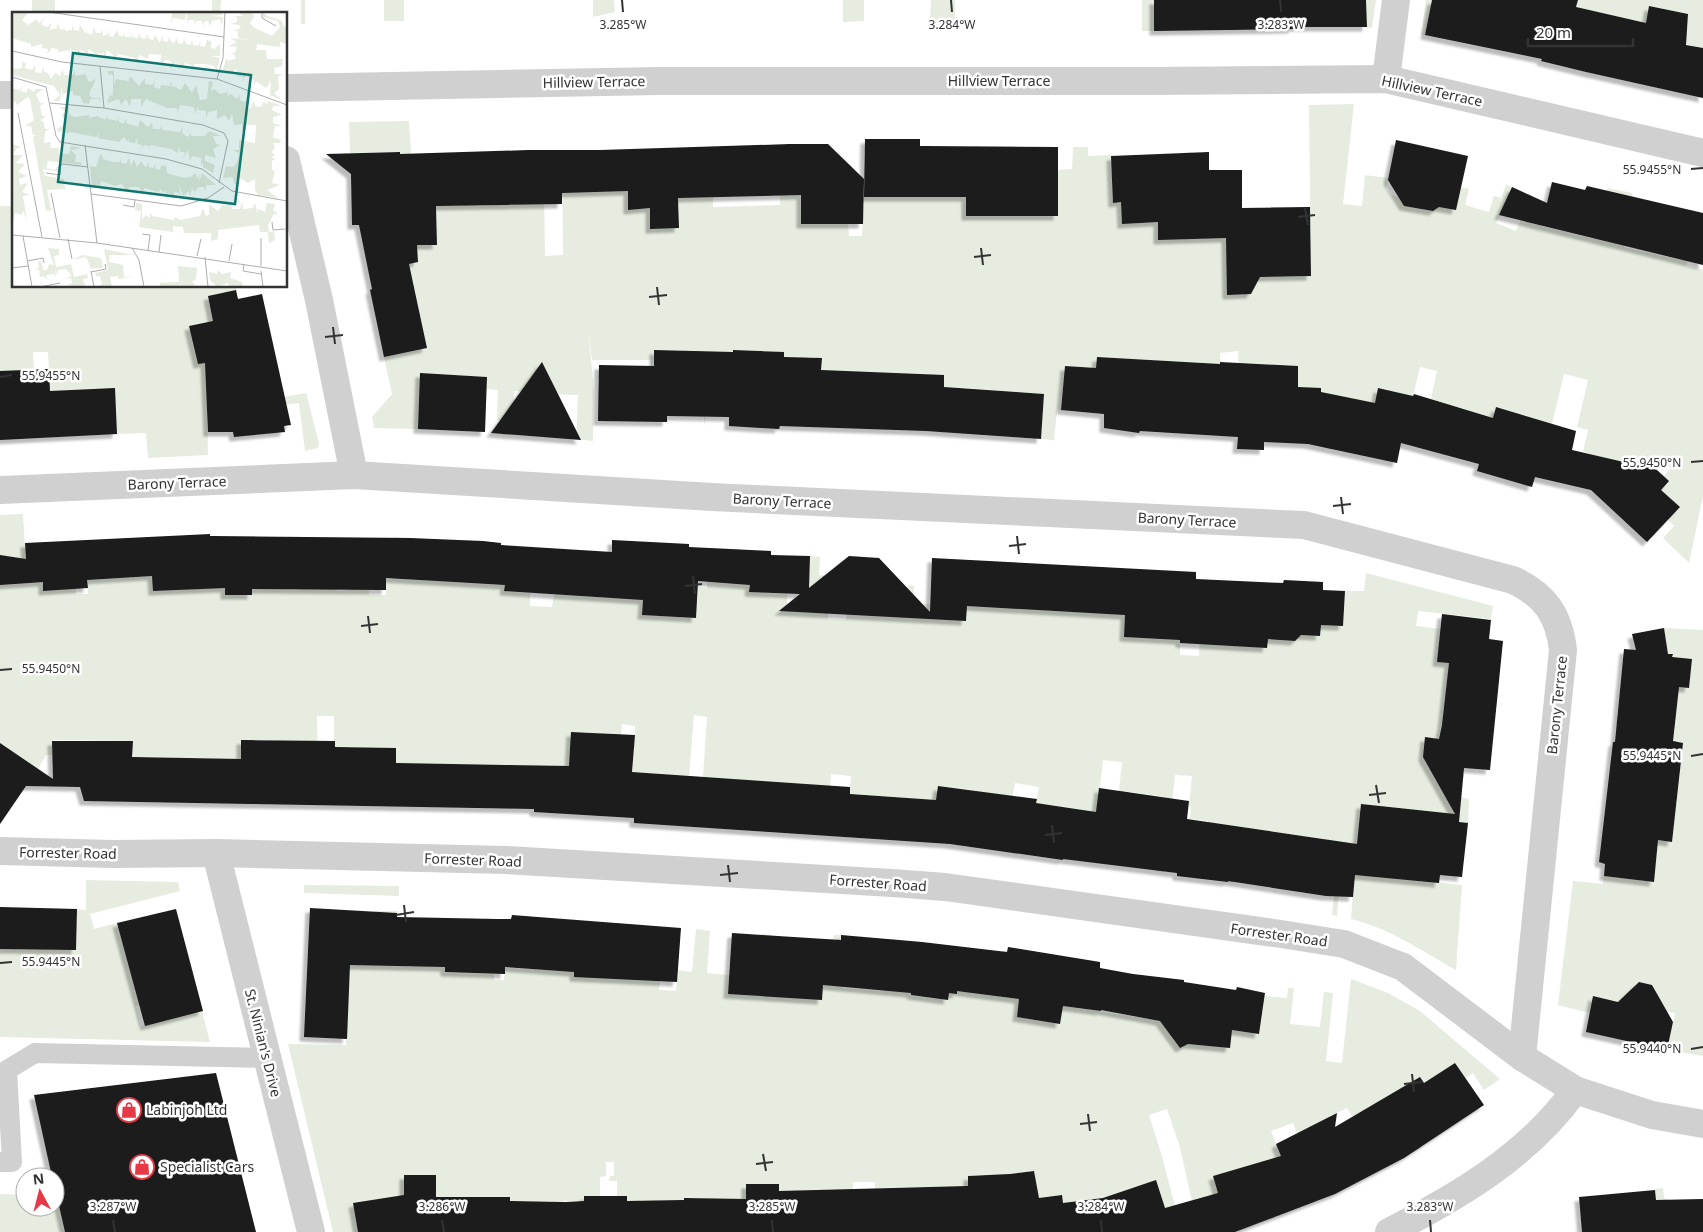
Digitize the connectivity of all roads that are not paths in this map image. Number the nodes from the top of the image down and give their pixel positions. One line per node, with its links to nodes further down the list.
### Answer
1 (1396, 0): 2 (street)
2 (1386, 79): 3 (street, Hillview Terrace); 4 (street, Hillview Terrace)
3 (288, 88)
4 (1703, 153)
5 (288, 168): 6 (street)
6 (354, 475): 7 (street, Barony Terrace); 10 (street, Barony Terrace)
7 (0, 490)
8 (0, 851): 9 (street, Forrester Road)
9 (216, 853): 10 (street, Forrester Road); 11 (street, St. Ninian's Drive)
10 (1522, 1057): 12 (street, Forrester Road)
11 (267, 1058): 14 (lane); 15 (street, St. Ninian's Drive)
12 (1575, 1090): 13 (street, Forrester Road); 16 (street)
13 (1703, 1124)
14 (0, 1162)
15 (311, 1232)
16 (1389, 1232)

